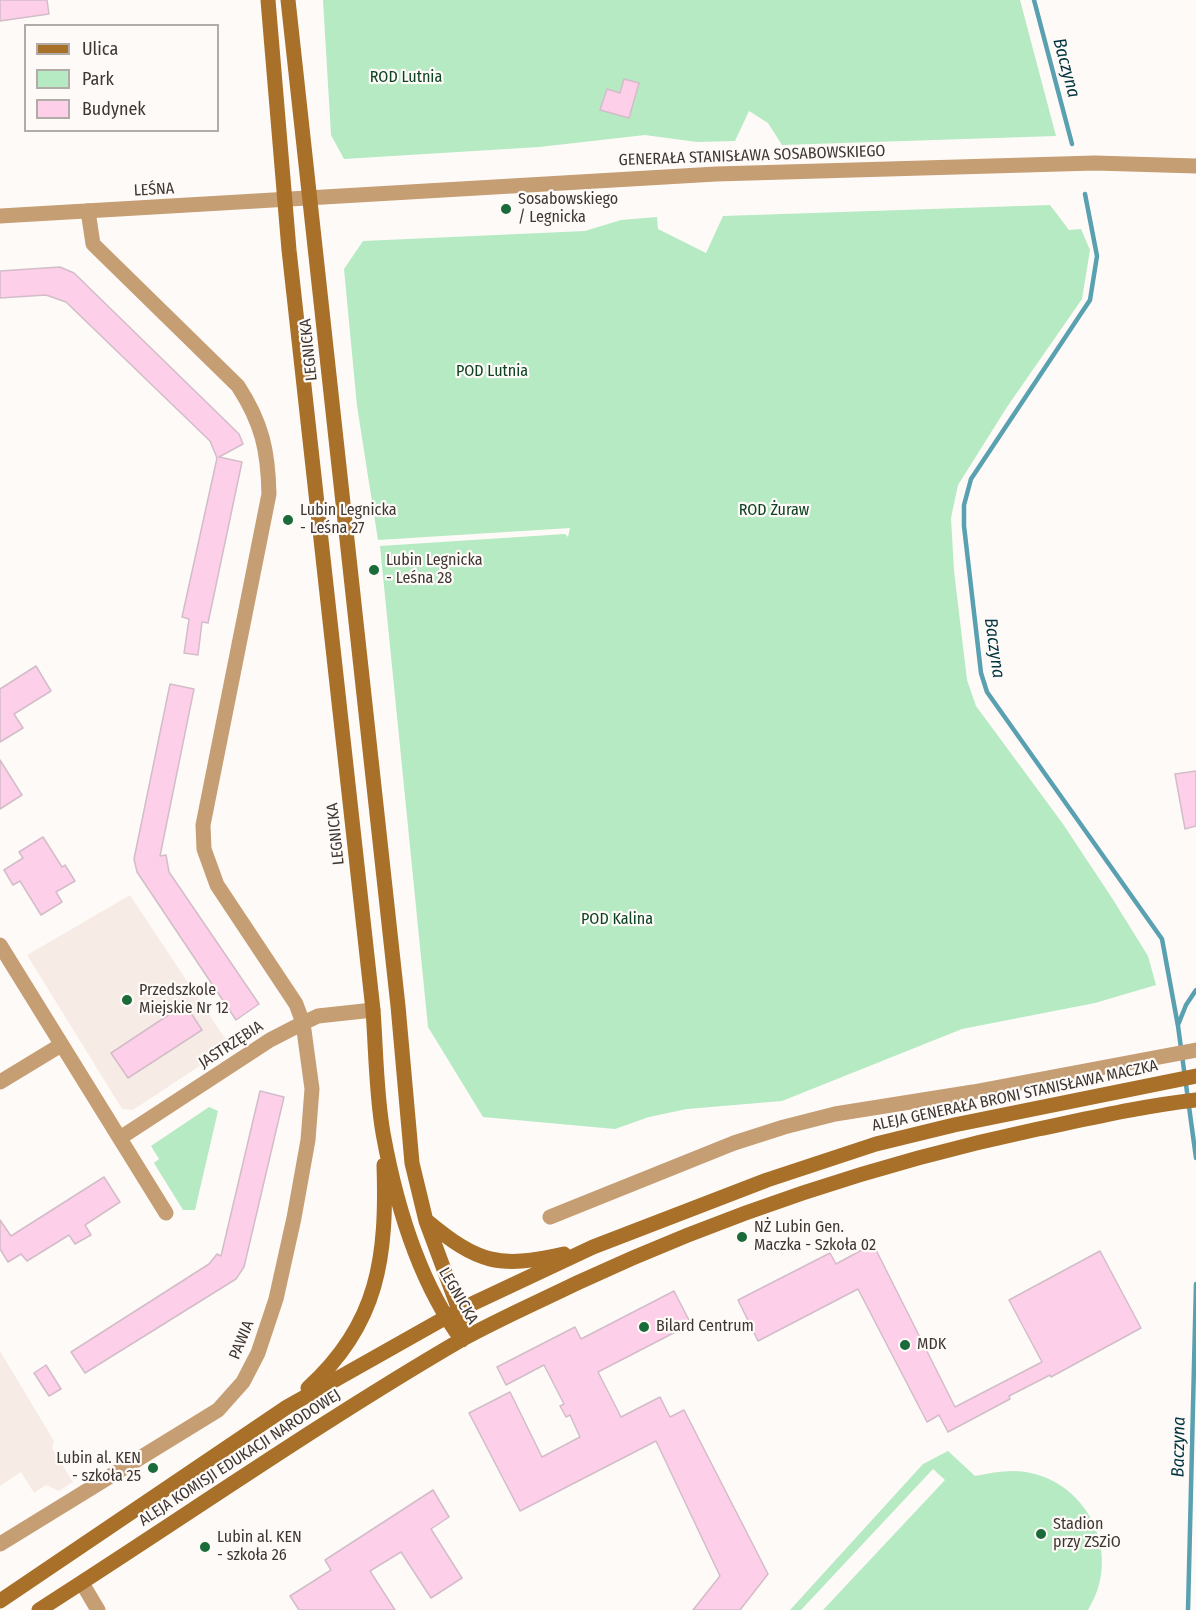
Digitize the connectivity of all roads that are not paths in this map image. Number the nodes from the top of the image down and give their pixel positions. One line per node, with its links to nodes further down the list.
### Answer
1 (268, 0): 5 (main road, LEGNICKA)
2 (288, 0): 4 (main road, LEGNICKA)
3 (1196, 166): 4 (street, GENERAŁA STANISŁAWA SOSABOWSKIEGO)
4 (311, 199): 5 (street, LEŚNA); 20 (main road, LEGNICKA)
5 (284, 201): 6 (street, LEŚNA); 9 (main road, LEGNICKA)
6 (88, 211): 7 (street, LEŚNA); 10 (street)
7 (0, 216)
8 (0, 945): 11 (street)
9 (373, 1010): 10 (street, JASTRZĘBIA); 16 (main road, LEGNICKA)
10 (303, 1023): 17 (street, JASTRZĘBIA); 25 (street, PAWIA)
11 (61, 1045): 14 (street); 17 (street)
12 (1196, 1050): 19 (street)
13 (1196, 1076): 21 (main road, ALEJA GENERAŁA BRONI STANISŁAWA MACZKA)
14 (0, 1082)
15 (1196, 1100): 23 (main road)
16 (383, 1132): 22 (main road, LEGNICKA); 24 (main road)
17 (120, 1138): 18 (street)
18 (166, 1213)
19 (550, 1217)
20 (426, 1221): 21 (main road); 22 (main road, LEGNICKA)
21 (593, 1247): 22 (main road, ALEJA GENERAŁA BRONI STANISŁAWA MACZKA)
22 (453, 1314): 23 (main road, LEGNICKA); 24 (main road, ALEJA GENERAŁA BRONI STANISŁAWA MACZKA)
23 (462, 1340): 26 (main road, ALEJA KOMISJI EDUKACJI NARODOWEJ)
24 (287, 1407): 27 (main road, ALEJA KOMISJI EDUKACJI NARODOWEJ)
25 (0, 1544)
26 (82, 1583): 28 (main road, ALEJA KOMISJI EDUKACJI NARODOWEJ); 29 (street)
27 (0, 1601)
28 (39, 1610)
29 (98, 1610)

